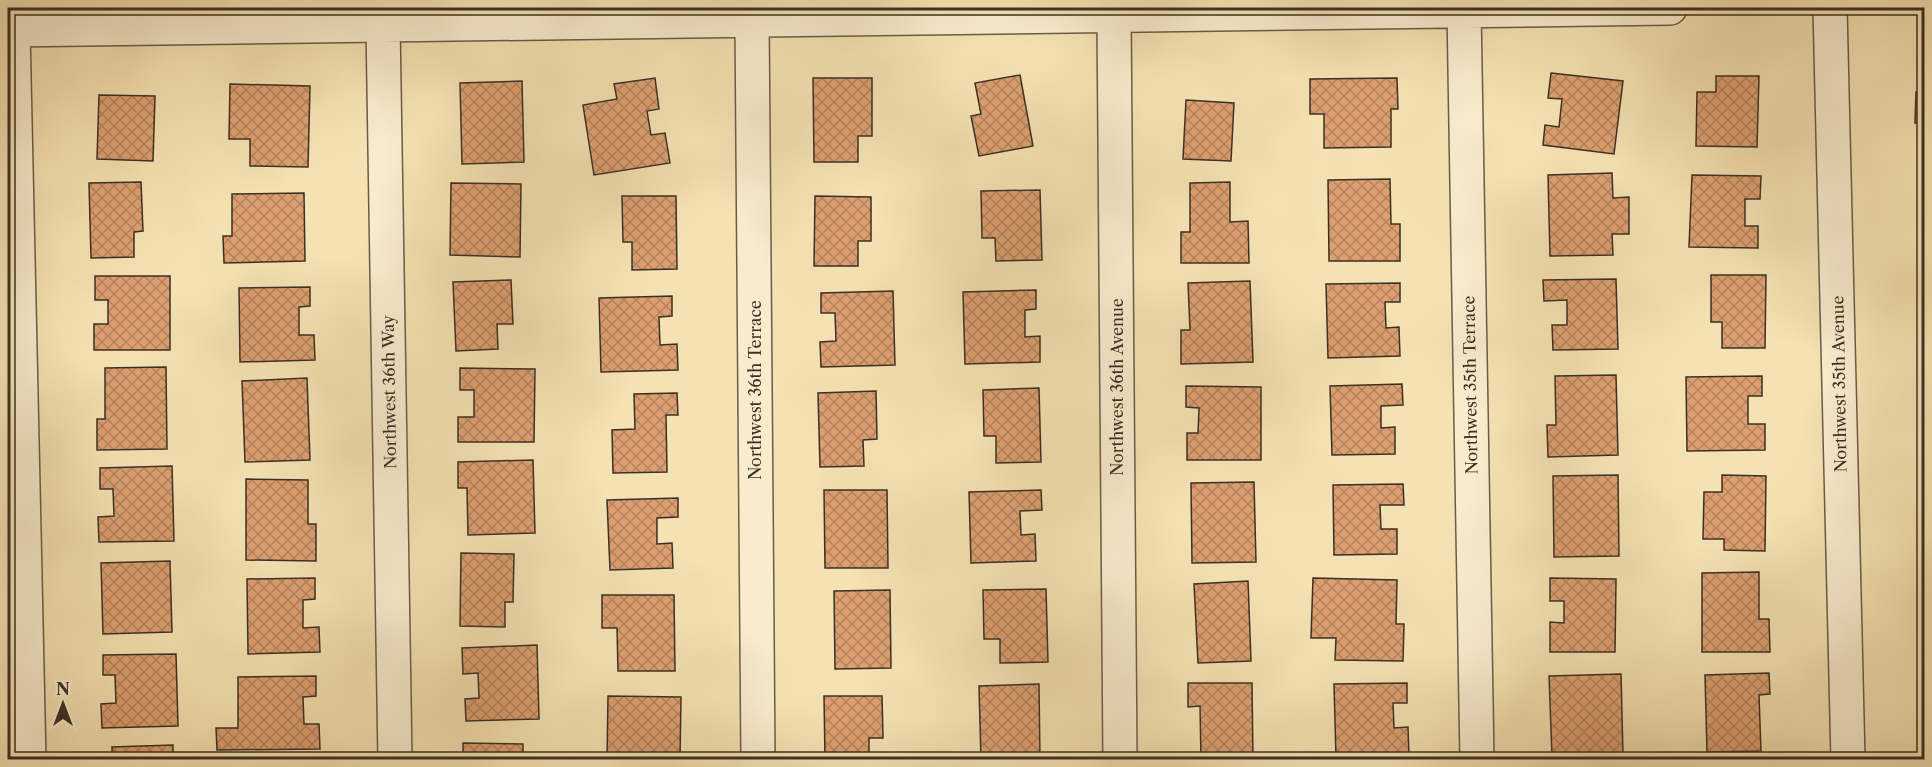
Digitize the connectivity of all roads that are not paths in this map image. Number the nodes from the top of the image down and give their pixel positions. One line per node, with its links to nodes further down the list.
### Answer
1 (1670, 8): 3 (street)
2 (1830, 8): 13 (street, Northwest 35th Avenue)
3 (1464, 10): 4 (street); 12 (street, Northwest 35th Terrace)
4 (1114, 15): 5 (street); 11 (street, Northwest 36th Avenue)
5 (752, 20): 6 (street); 10 (street, Northwest 36th Terrace)
6 (383, 25): 7 (street); 9 (street, Northwest 36th Way)
7 (10, 30): 8 (street)
8 (28, 759)
9 (395, 759)
10 (758, 759)
11 (1120, 759)
12 (1477, 759)
13 (1848, 759)

